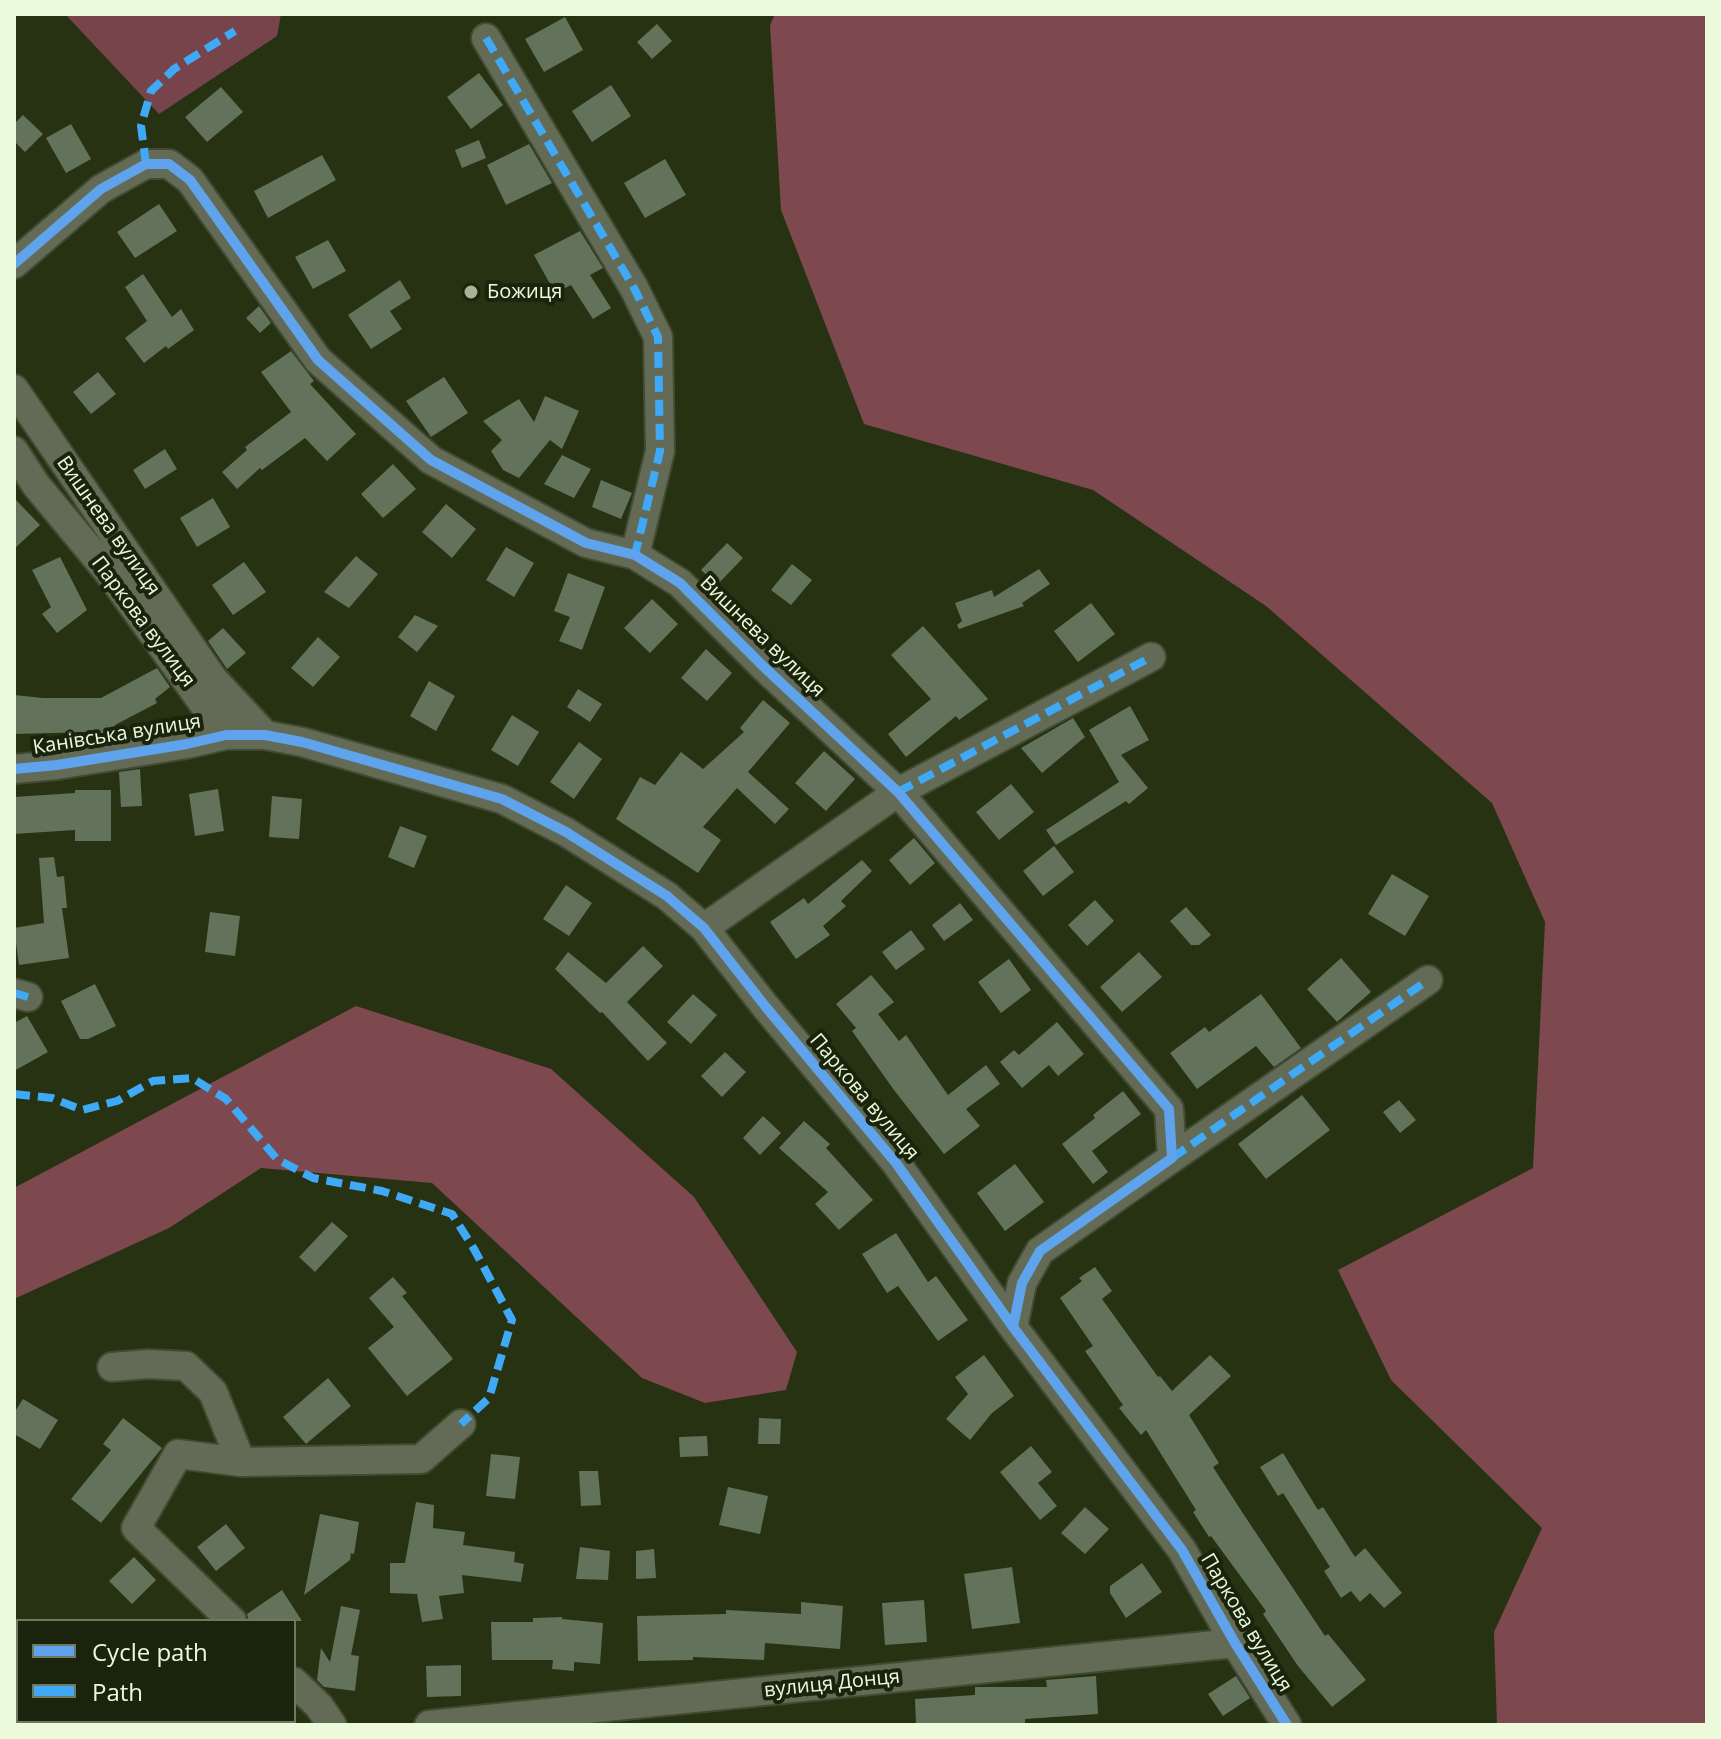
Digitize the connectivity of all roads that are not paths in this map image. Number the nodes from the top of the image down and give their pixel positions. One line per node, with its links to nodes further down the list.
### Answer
1 (486, 38): 5 (street)
2 (14, 264): 5 (street, Вишнева вулиця)
3 (15, 399): 8 (street, Вишнева вулиця)
4 (14, 451): 7 (street, Паркова вулиця)
5 (635, 555): 10 (street, Вишнева вулиця)
6 (1151, 657): 10 (street)
7 (226, 735): 8 (street, Паркова вулиця); 9 (street, Канівська вулиця)
8 (265, 735): 11 (street, Паркова вулиця)
9 (14, 769)
10 (898, 792): 11 (street); 13 (street, Вишнева вулиця)
11 (704, 928): 14 (street, Паркова вулиця)
12 (1428, 980): 13 (street)
13 (1172, 1158): 14 (street)
14 (1013, 1327): 19 (street, Паркова вулиця)
15 (112, 1367): 17 (street)
16 (461, 1424): 17 (street)
17 (241, 1462): 18 (street)
18 (230, 1619)
19 (1235, 1643): 22 (street, вулиця Донця); 23 (street, Паркова вулиця)
20 (296, 1684): 21 (street)
21 (332, 1725)
22 (429, 1725)
23 (1287, 1725)

